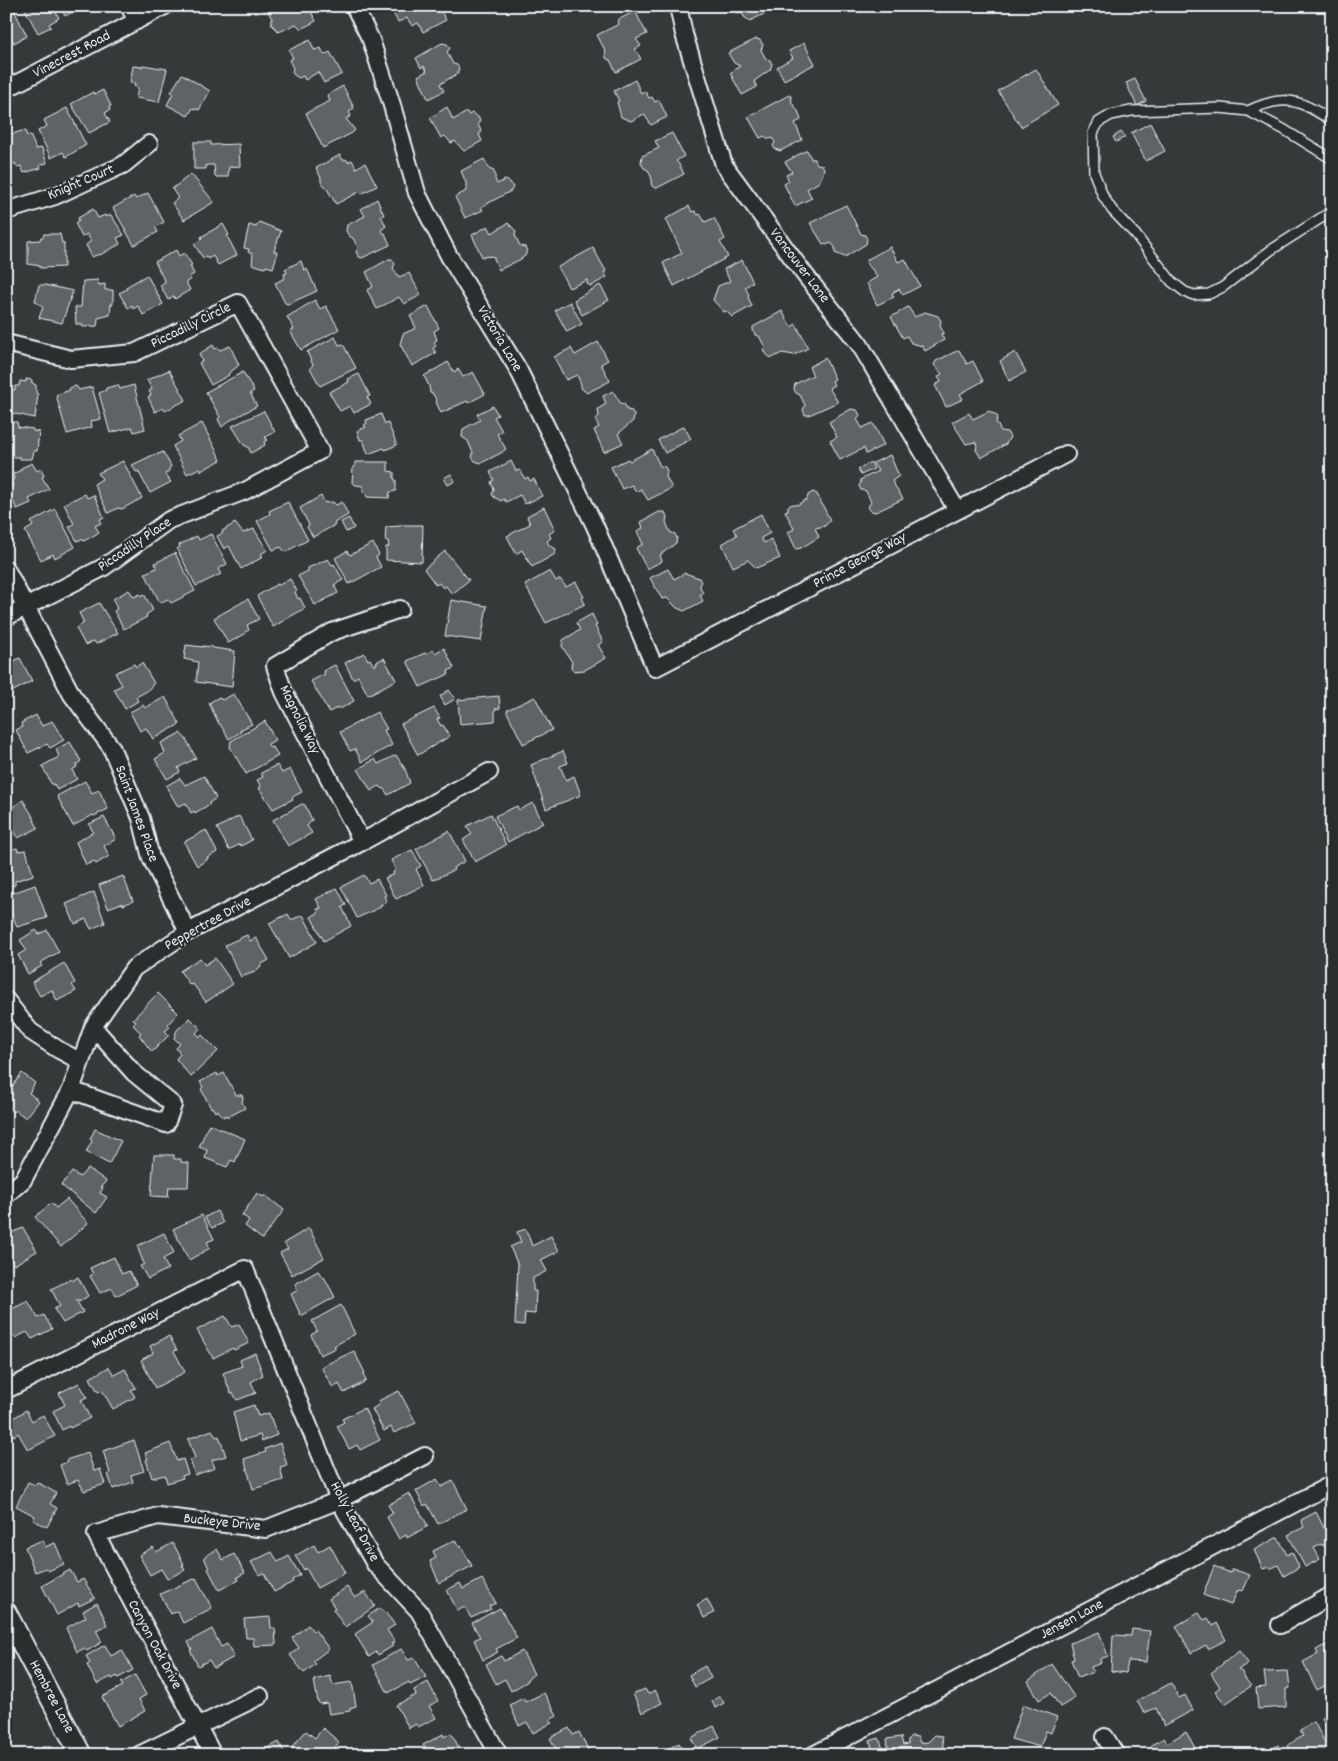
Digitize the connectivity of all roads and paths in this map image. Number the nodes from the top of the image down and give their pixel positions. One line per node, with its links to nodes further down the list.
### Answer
1 (165, 6): 4 (street, Vinecrest Road)
2 (354, 6): 20 (street, Victoria Lane)
3 (678, 6): 15 (street, Vancouver Lane)
4 (133, 14): 5 (street, Vinecrest Road)
5 (6, 89)
6 (1248, 111): 7 (lane); 9 (lane); 11 (lane)
7 (1332, 121)
8 (149, 144): 10 (street, Knight Court)
9 (1332, 160)
10 (6, 211)
11 (1332, 211)
12 (6, 343): 13 (street, Piccadilly Circle)
13 (320, 451): 17 (street, Piccadilly Place)
14 (1066, 454): 15 (street, Prince George Way)
15 (957, 510): 20 (street, Prince George Way)
16 (6, 569): 17 (street, Saint James Place)
17 (26, 607): 19 (street, Piccadilly Place); 23 (street, Saint James Place)
18 (400, 609): 22 (street, Magnolia Way)
19 (6, 617)
20 (655, 668)
21 (489, 772): 22 (street, Peppertree Drive)
22 (362, 842): 23 (street, Peppertree Drive)
23 (188, 932): 25 (street, Peppertree Drive)
24 (6, 1000): 26 (street)
25 (93, 1027): 26 (street, Peppertree Drive); 27 (street)
26 (80, 1061): 27 (street, Peppertree Drive)
27 (71, 1090): 28 (street, Peppertree Drive)
28 (6, 1194)
29 (245, 1269): 30 (street, Madrone Way); 33 (street, Holly Leaf Drive)
30 (6, 1390)
31 (425, 1456): 33 (street, Buckeye Drive)
32 (1332, 1484): 45 (street, Jensen Lane)
33 (340, 1500): 34 (street, Buckeye Drive); 44 (street, Holly Leaf Drive)
34 (96, 1534): 39 (street, Canyon Oak Drive)
35 (1332, 1595): 37 (street)
36 (6, 1614): 41 (street, Hembree Lane)
37 (1280, 1625)
38 (260, 1696): 39 (street)
39 (198, 1726): 42 (street); 43 (street, Canyon Oak Drive)
40 (1105, 1737): 46 (street)
41 (81, 1755)
42 (139, 1755)
43 (213, 1755)
44 (499, 1755)
45 (813, 1755)
46 (1116, 1755)

